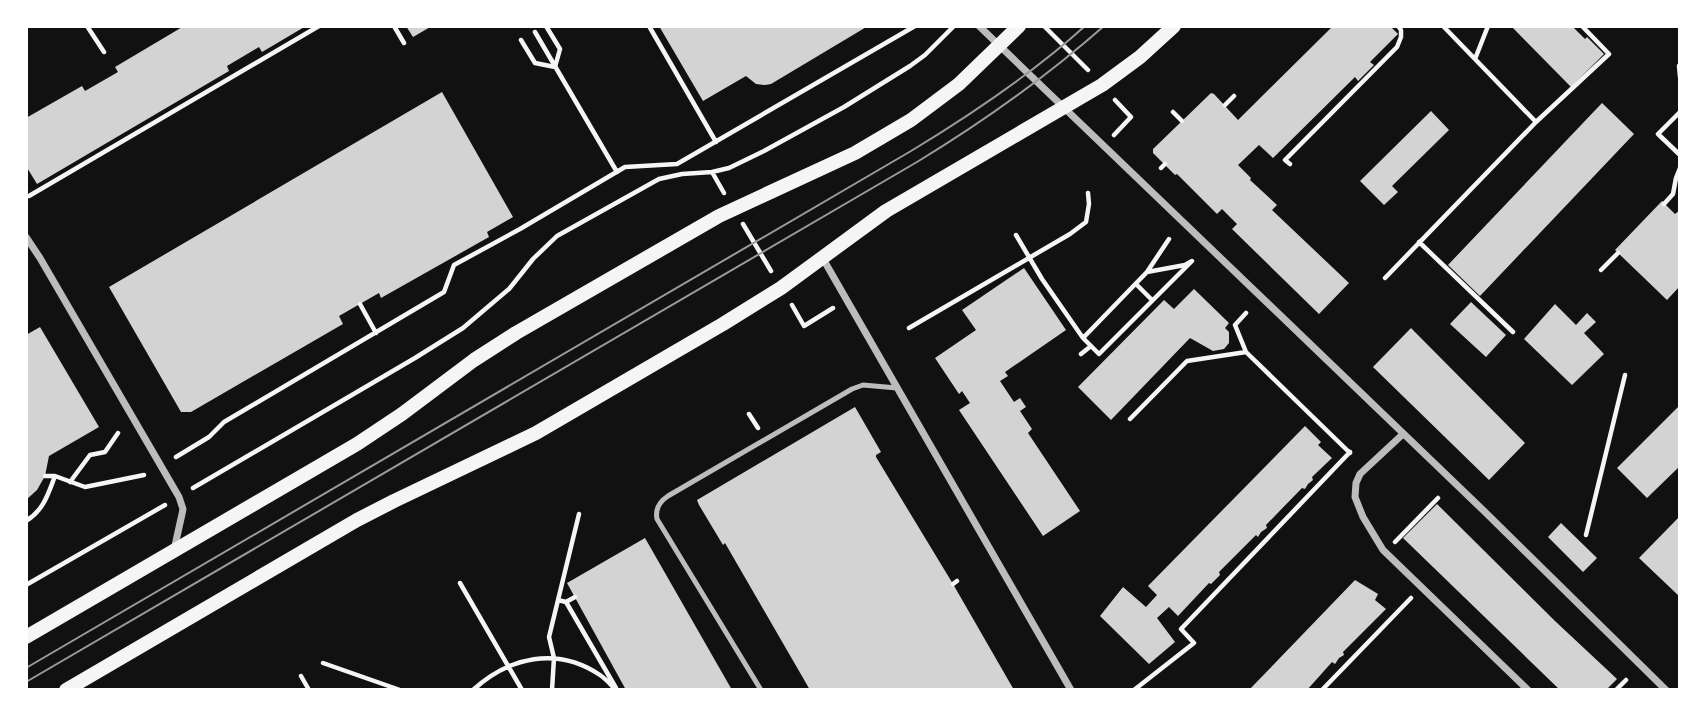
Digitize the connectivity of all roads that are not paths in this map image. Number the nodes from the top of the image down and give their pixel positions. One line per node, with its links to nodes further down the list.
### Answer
1 (979, 26): 4 (street)
2 (1019, 26): 4 (main road)
3 (1174, 26): 5 (main road)
4 (999, 46): 5 (street); 10 (main road)
5 (1063, 107): 7 (main road); 9 (street)
6 (26, 236): 10 (street)
7 (822, 257): 8 (street); 12 (main road)
8 (897, 388): 13 (lane); 14 (street)
9 (1403, 434): 15 (street); 16 (street)
10 (174, 551): 11 (main road)
11 (26, 637)
12 (65, 690)
13 (761, 690)
14 (1072, 690)
15 (1528, 690)
16 (1666, 690)

